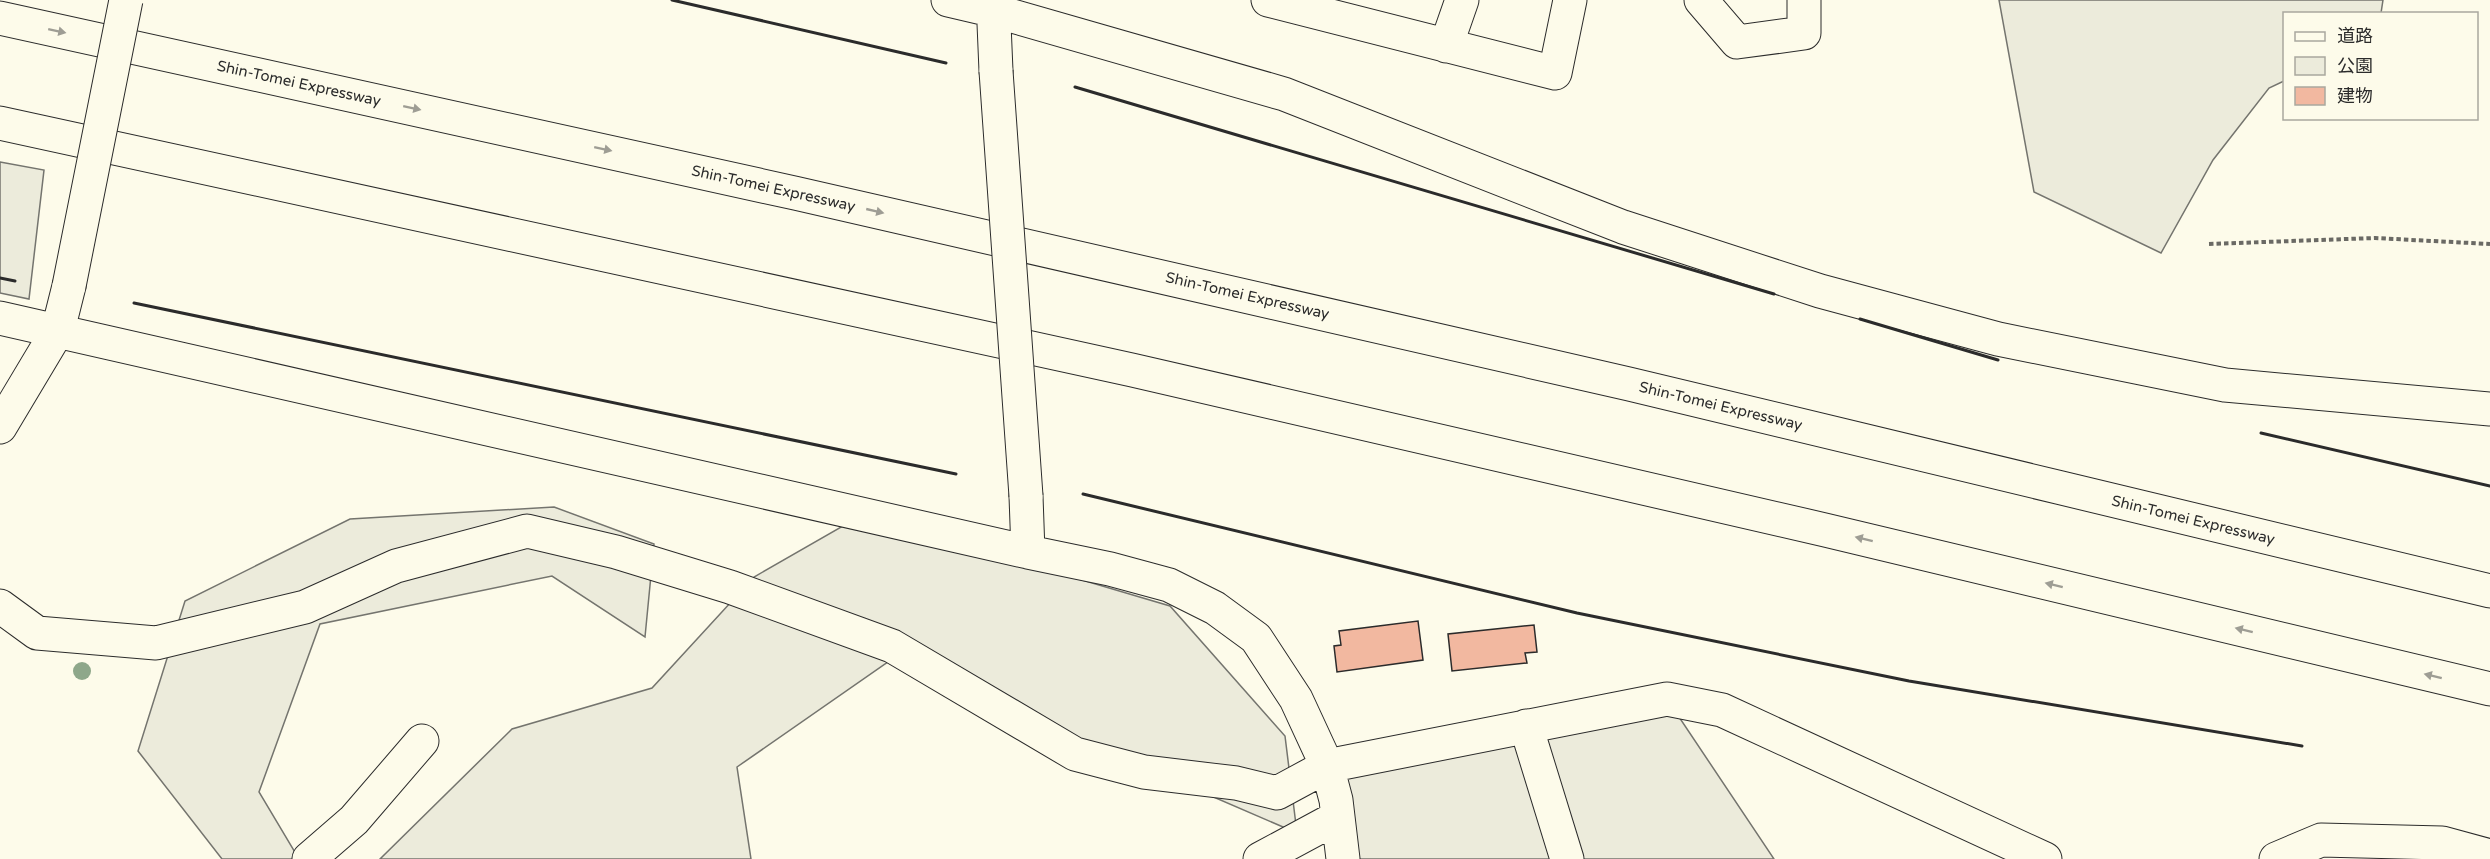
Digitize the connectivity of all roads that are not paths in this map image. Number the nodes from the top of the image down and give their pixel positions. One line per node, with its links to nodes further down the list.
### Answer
1 (126, 0): 13 (main road, bridge)
2 (948, 0): 8 (main road)
3 (1268, 0): 10 (main road)
4 (1462, 0): 10 (main road)
5 (1570, 0): 10 (main road)
6 (1701, 0): 7 (main road)
7 (1804, 0)
8 (994, 6): 14 (main road); 16 (main road, bridge)
9 (0, 18): 17 (main road, Shin-Tomei Expressway, one-way to 17)
10 (1446, 46)
11 (0, 123): 19 (main road, one-way to 11)
12 (0, 318): 13 (main road)
13 (58, 330): 15 (main road); 16 (main road)
14 (2490, 409)
15 (0, 426)
16 (1028, 552): 22 (main road)
17 (2490, 591)
18 (0, 606): 22 (main road)
19 (2490, 689)
20 (1526, 726): 22 (main road); 28 (main road); 29 (main road)
21 (422, 741): 25 (main road)
22 (1327, 766): 23 (main road)
23 (1338, 817): 26 (main road); 27 (main road)
24 (2490, 856): 30 (main road)
25 (309, 859)
26 (1260, 859)
27 (1343, 859)
28 (1567, 859)
29 (2045, 859)
30 (2276, 859)

